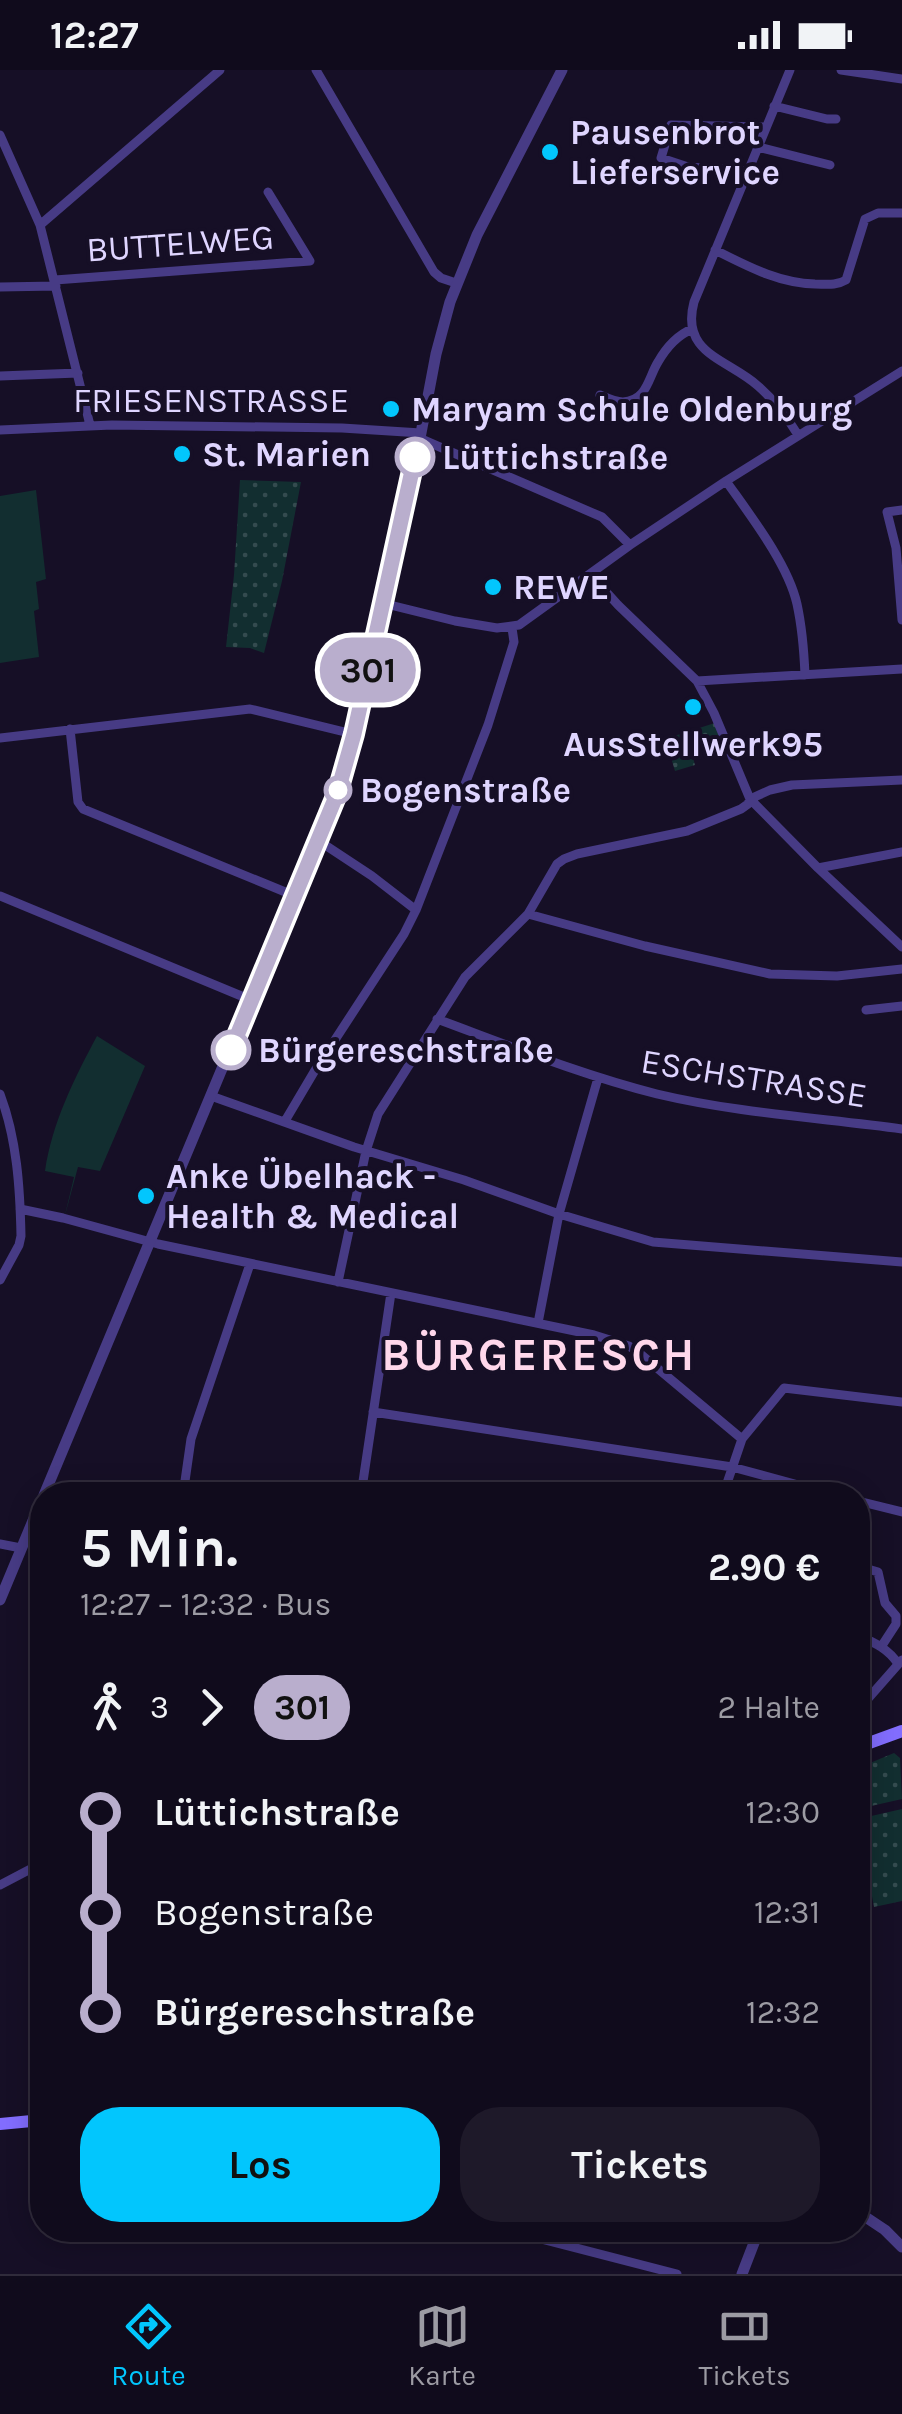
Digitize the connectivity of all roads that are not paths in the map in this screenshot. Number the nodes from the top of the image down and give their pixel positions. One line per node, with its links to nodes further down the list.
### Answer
1 (220, 70): 17 (street)
2 (316, 70): 20 (street)
3 (562, 70): 20 (street)
4 (790, 70): 8 (street)
5 (843, 70): 6 (street)
6 (886, 74): 7 (street)
7 (902, 79)
8 (774, 106): 9 (street); 10 (street)
9 (836, 119)
10 (766, 127): 12 (street); 14 (street)
11 (0, 135): 17 (street)
12 (758, 147): 13 (street); 14 (street)
13 (830, 165)
14 (748, 170): 18 (street)
15 (268, 192): 19 (street, BUTTELWEG)
16 (902, 213): 18 (street)
17 (40, 225): 19 (street)
18 (714, 250): 22 (street)
19 (55, 283): 21 (street, BUTTELWEG); 24 (street)
20 (456, 284): 30 (street)
21 (0, 287)
22 (692, 329): 26 (street); 29 (street)
23 (902, 370): 29 (street)
24 (78, 373): 25 (street); 27 (street)
25 (0, 376)
26 (600, 395)
27 (90, 425): 28 (street, FRIESENSTRASSE); 30 (street, FRIESENSTRASSE)
28 (0, 430)
29 (798, 435): 31 (street)
30 (420, 436): 33 (street); 35 (street)
31 (726, 481): 33 (street); 39 (street)
32 (902, 510): 36 (street)
33 (630, 546): 34 (street)
34 (590, 574): 37 (street); 40 (street)
35 (382, 603): 37 (street); 42 (street)
36 (902, 620)
37 (512, 628): 51 (street)
38 (902, 670): 39 (street)
39 (804, 675): 40 (street)
40 (697, 681): 45 (street)
41 (70, 729): 42 (street); 43 (street); 50 (street)
42 (354, 734): 46 (street)
43 (0, 738)
44 (902, 780): 45 (street)
45 (750, 799): 48 (street); 52 (street)
46 (319, 840): 50 (street); 51 (street)
47 (902, 852): 48 (street)
48 (818, 868): 53 (street)
49 (0, 896): 55 (street)
50 (295, 896): 55 (street)
51 (416, 910): 62 (street)
52 (528, 914): 54 (street); 58 (street)
53 (902, 947)
54 (902, 969)
55 (251, 1000): 61 (street)
56 (902, 1006): 57 (street)
57 (866, 1010)
58 (437, 1019): 59 (street, ESCHSTRASSE); 64 (street)
59 (598, 1078): 63 (street, ESCHSTRASSE); 66 (street)
60 (0, 1094): 65 (street)
61 (211, 1096): 62 (street); 67 (street)
62 (284, 1121): 64 (street)
63 (902, 1129)
64 (366, 1151): 66 (street); 71 (street)
65 (20, 1209): 67 (street); 70 (street)
66 (559, 1214): 68 (street); 73 (street)
67 (150, 1242): 69 (street); 78 (street)
68 (902, 1262)
69 (250, 1264): 71 (street); 79 (street)
70 (0, 1280)
71 (338, 1282): 72 (street)
72 (391, 1293): 73 (street); 75 (street)
73 (538, 1323): 76 (street)
74 (902, 1402): 76 (street)
75 (373, 1412): 77 (street); 80 (street)
76 (742, 1439): 77 (street)
77 (732, 1467): 81 (street); 82 (street)
78 (50, 1482)
79 (185, 1482)
80 (363, 1482)
81 (727, 1482)
82 (787, 1482)
83 (870, 1504): 84 (street)
84 (902, 1512)
85 (30, 1536): 87 (street)
86 (1, 1544): 87 (street)
87 (21, 1548): 89 (street)
88 (870, 1570): 91 (street)
89 (0, 1600)
90 (870, 1640): 91 (street)
91 (882, 1647): 92 (street)
92 (900, 1662): 93 (street)
93 (870, 1696)
94 (902, 1731): 95 (main road)
95 (870, 1742)
96 (30, 1872): 97 (street)
97 (0, 1886)
98 (30, 2121): 99 (main road)
99 (0, 2124)
100 (870, 2220): 103 (street)
101 (553, 2242): 104 (street)
102 (754, 2242): 105 (street)
103 (901, 2247)
104 (677, 2274)
105 (742, 2274)

